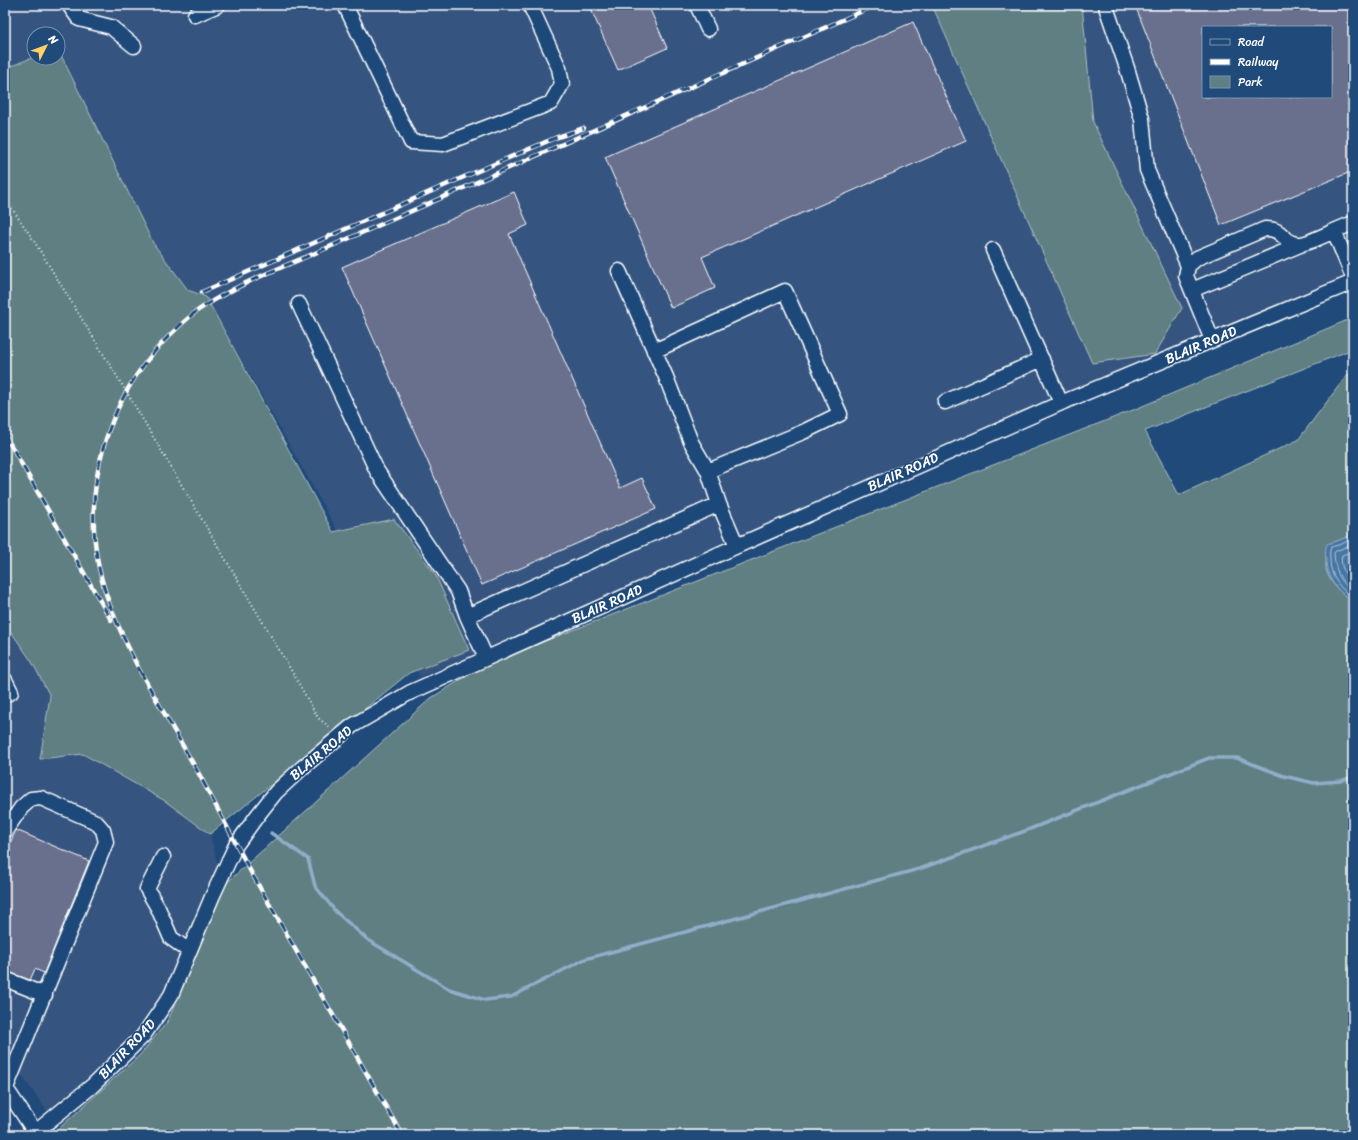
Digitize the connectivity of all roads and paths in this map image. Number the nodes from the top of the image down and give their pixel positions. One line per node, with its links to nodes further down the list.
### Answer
1 (69, 5): 9 (street)
2 (218, 5): 7 (street)
3 (345, 5): 4 (street)
4 (530, 5)
5 (697, 5): 8 (street)
6 (1106, 5): 15 (street)
7 (195, 15)
8 (708, 29)
9 (134, 46)
10 (5, 198): 33 (path)
11 (1353, 223): 12 (street)
12 (1334, 231): 13 (street); 17 (street)
13 (1300, 244): 15 (street); 19 (street)
14 (993, 250): 23 (street)
15 (1188, 266): 19 (street)
16 (619, 271): 22 (street)
17 (1353, 277)
18 (1353, 282): 21 (street, BLAIR ROAD)
19 (1192, 290): 21 (street)
20 (299, 304): 29 (street)
21 (1212, 340): 25 (street, BLAIR ROAD)
22 (654, 351): 26 (street); 26 (street)
23 (1042, 359): 24 (street); 25 (street)
24 (945, 402)
25 (1061, 403): 28 (street, BLAIR ROAD)
26 (708, 471): 27 (street)
27 (719, 504): 28 (street); 29 (street)
28 (737, 546): 30 (street, BLAIR ROAD)
29 (468, 616): 30 (street)
30 (486, 658): 33 (street, BLAIR ROAD)
31 (5, 680): 32 (street)
32 (5, 695)
33 (343, 733): 36 (street, BLAIR ROAD)
34 (5, 831): 38 (street)
35 (163, 857): 36 (street)
36 (189, 951): 40 (street, BLAIR ROAD)
37 (5, 979): 38 (street)
38 (45, 995): 39 (street)
39 (5, 1088): 40 (street)
40 (33, 1133)

